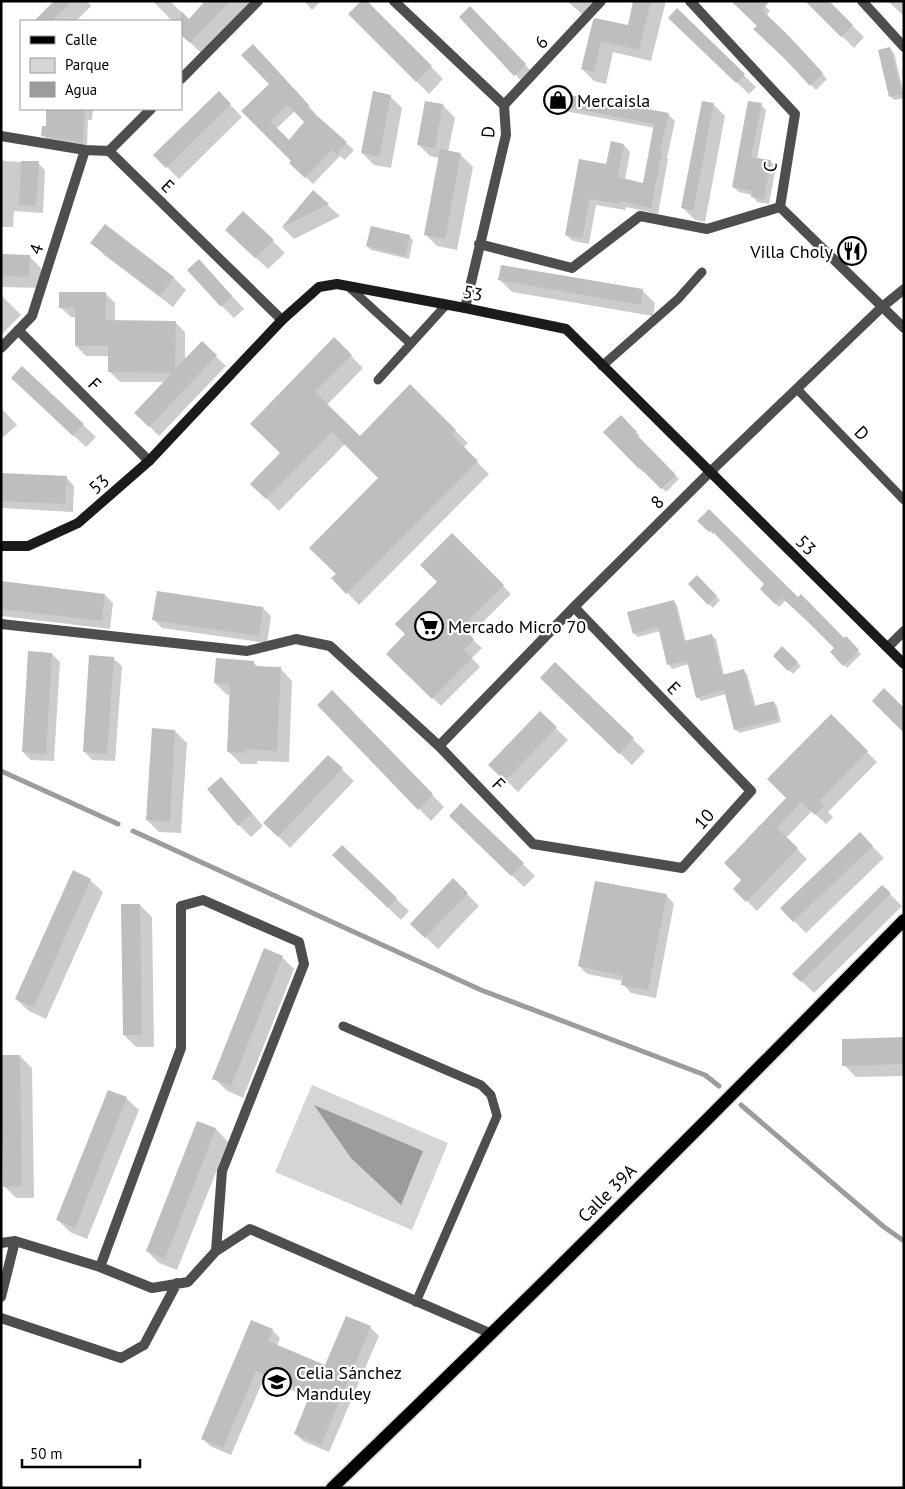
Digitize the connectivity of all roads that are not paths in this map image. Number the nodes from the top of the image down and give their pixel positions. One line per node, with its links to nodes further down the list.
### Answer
1 (258, 1): 7 (street)
2 (394, 1): 8 (street, D)
3 (601, 1): 8 (street, 6)
4 (690, 1): 13 (street, C)
5 (862, 1): 6 (street)
6 (904, 47)
7 (182, 78)
8 (504, 105): 14 (street, D)
9 (150, 110): 12 (street)
10 (1, 136): 11 (street)
11 (85, 150): 12 (street); 23 (street, 4)
12 (109, 151): 21 (street, E)
13 (780, 207): 14 (street); 19 (street)
14 (479, 244): 20 (street, D)
15 (702, 272): 26 (lane)
16 (349, 287): 18 (street, 53); 21 (street, 53); 24 (lane)
17 (904, 289): 19 (street, 8)
18 (446, 305): 20 (street, 53); 24 (lane)
19 (882, 307): 22 (street); 28 (street, 8)
20 (465, 308): 26 (street, 53)
21 (282, 320): 29 (street, 53)
22 (904, 328)
23 (18, 330): 25 (street, 4); 29 (street, F)
24 (411, 344): 27 (lane)
25 (1, 348)
26 (602, 366): 30 (street, 53)
27 (378, 380)
28 (797, 389): 30 (street, 8); 31 (lane, D)
29 (149, 461): 32 (street, 53)
30 (709, 473): 33 (street, 8); 36 (street, 53)
31 (904, 500)
32 (1, 546)
33 (574, 607): 38 (street, 8); 39 (street, E)
34 (1, 624): 38 (street, F)
35 (904, 631): 36 (street)
36 (888, 648): 37 (street, 53)
37 (904, 664)
38 (439, 746): 40 (street, F)
39 (751, 791): 40 (street, 10)
40 (682, 868)
41 (904, 920): 51 (main road, Calle 39A)
42 (342, 1026): 49 (lane)
43 (15, 1241): 44 (street); 46 (street); 48 (street)
44 (1, 1243)
45 (216, 1251): 46 (street); 47 (street); 49 (street)
46 (100, 1267): 47 (street)
47 (177, 1283): 50 (street)
48 (1, 1297)
49 (416, 1302): 51 (street)
50 (1, 1318)
51 (492, 1334): 52 (main road, Calle 39A)
52 (332, 1488)

